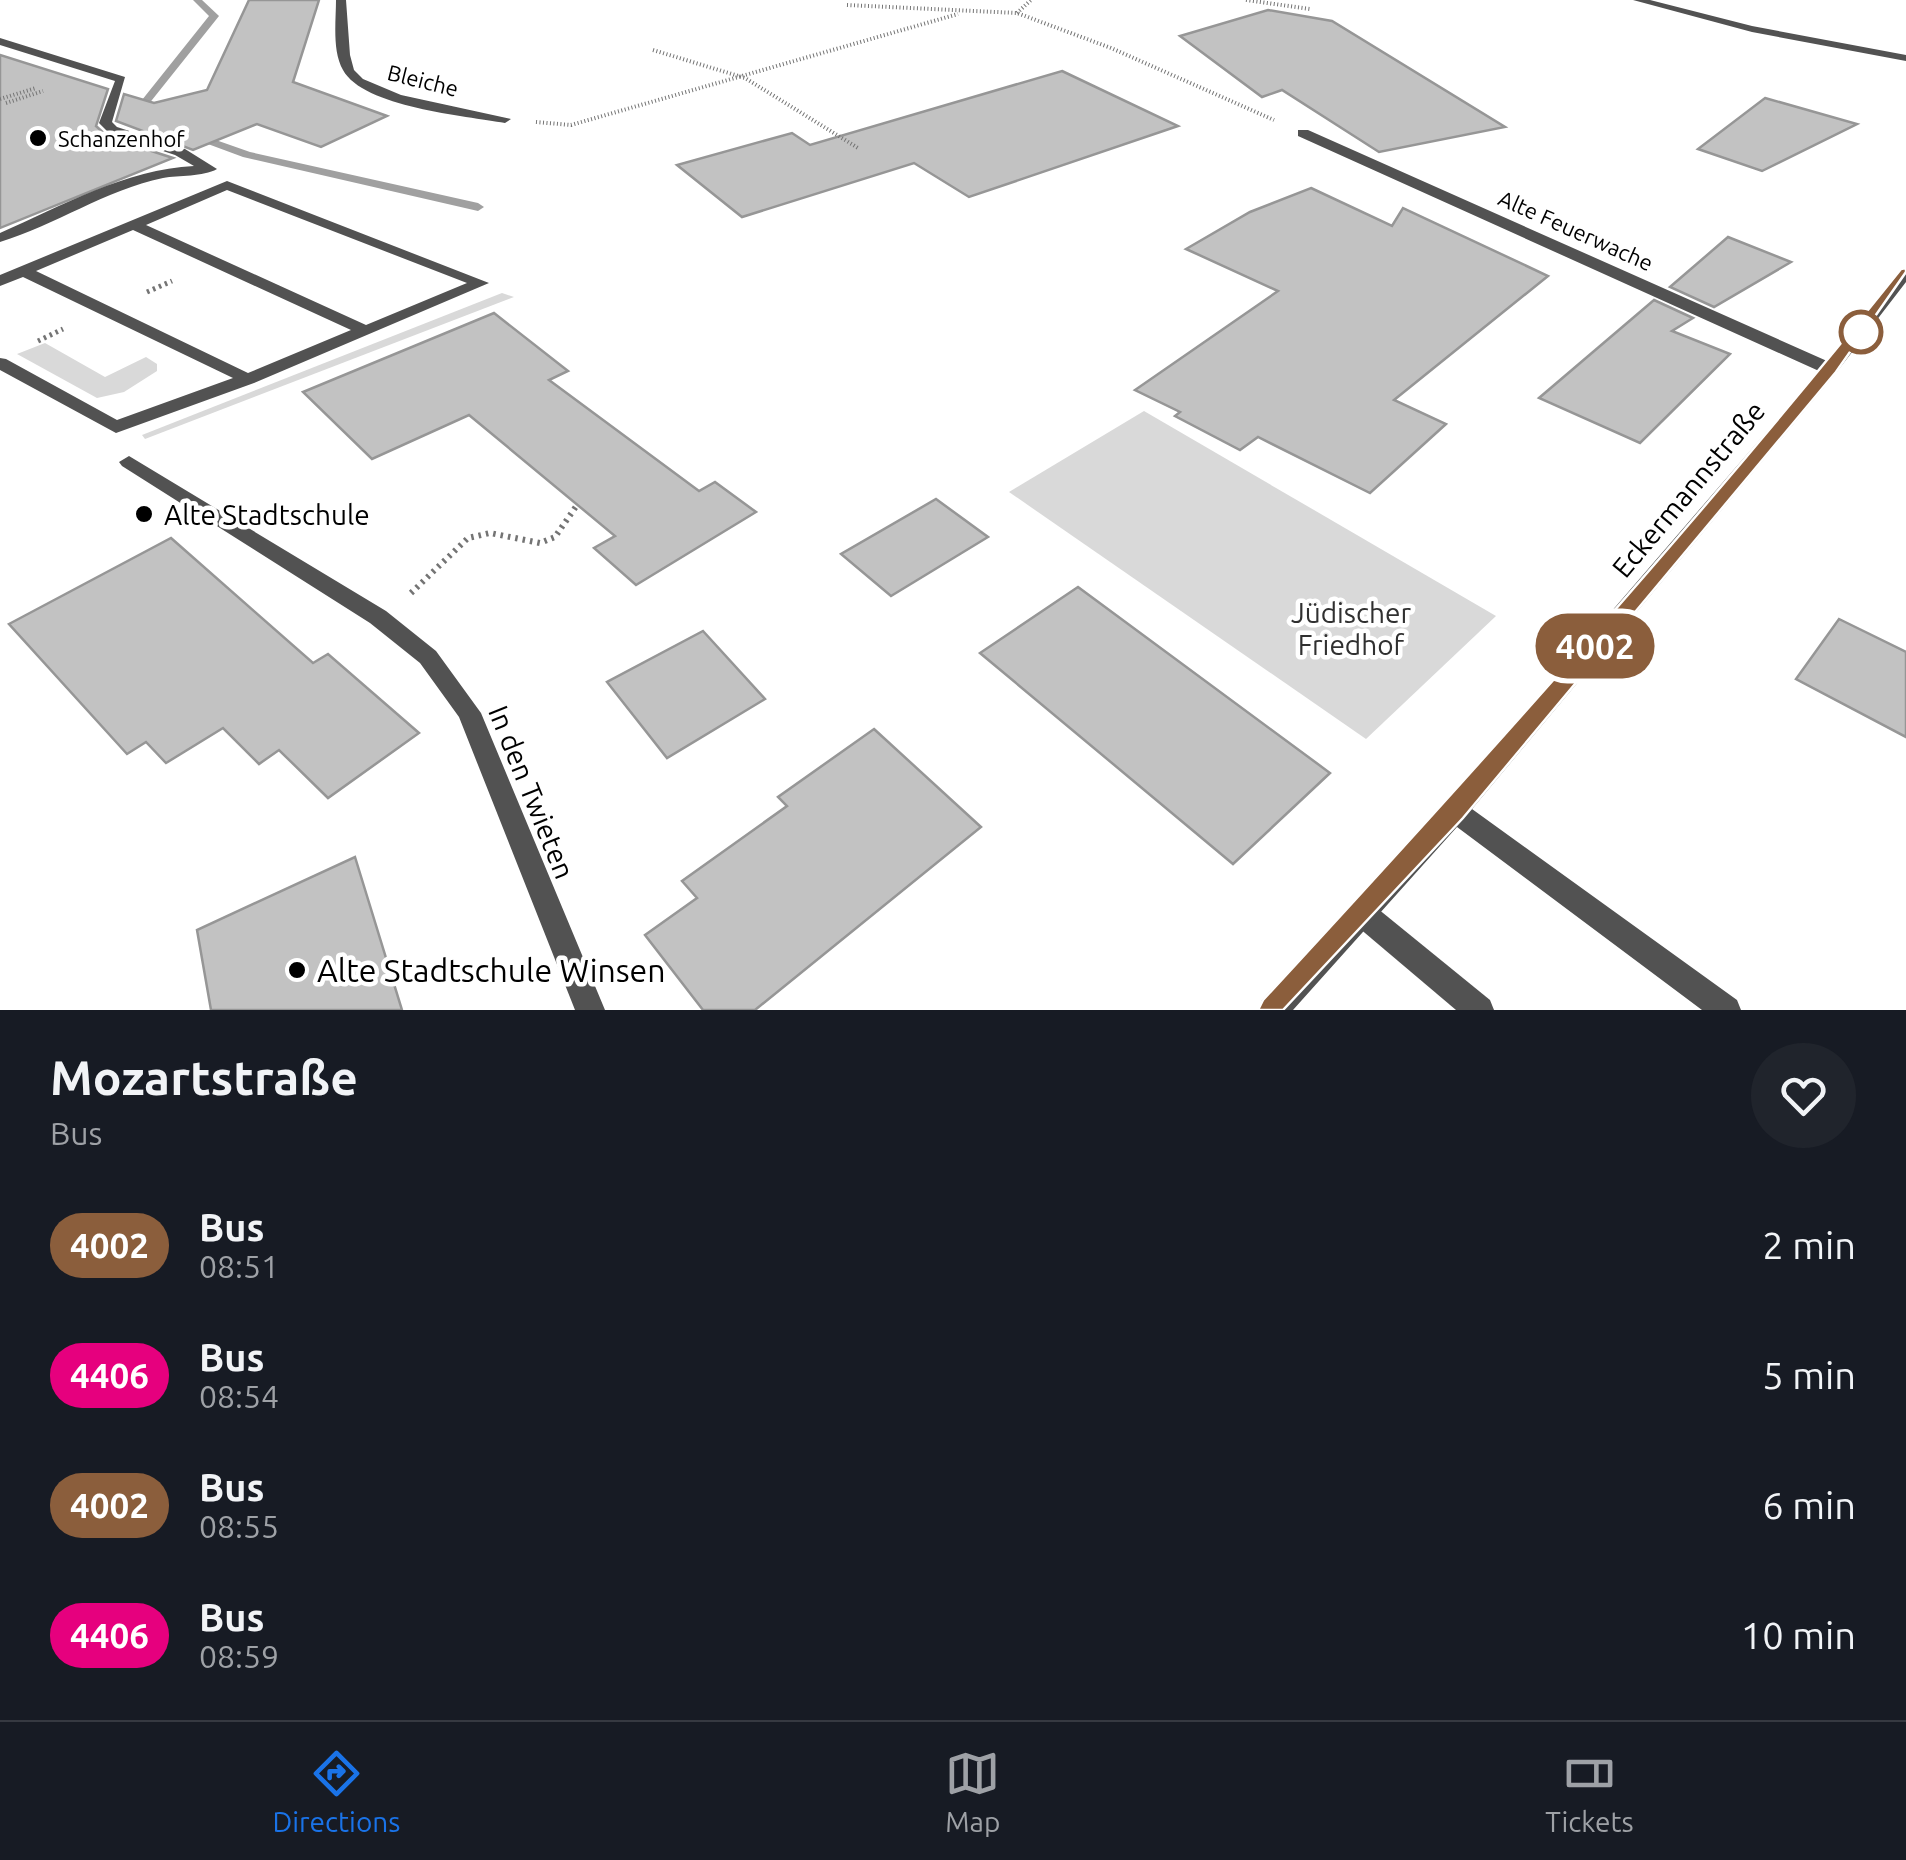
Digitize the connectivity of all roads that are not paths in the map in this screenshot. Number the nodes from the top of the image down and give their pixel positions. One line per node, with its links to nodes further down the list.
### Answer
1 (341, 0): 5 (street, Bleiche)
2 (1638, 0): 4 (street)
3 (0, 41): 7 (street)
4 (1906, 58)
5 (505, 118)
6 (1303, 133): 16 (street, Alte Feuerwache)
7 (210, 169): 8 (street); 10 (street)
8 (227, 185): 9 (street); 14 (street)
9 (137, 226): 11 (street); 14 (street)
10 (0, 238)
11 (25, 272): 13 (street); 17 (street)
12 (1906, 272): 16 (street, Eckermannstraße)
13 (0, 282)
14 (366, 331): 17 (street)
15 (0, 363): 17 (street)
16 (1830, 368): 19 (street, Eckermannstraße)
17 (248, 379)
18 (129, 462): 21 (street, In den Twieten)
19 (1454, 810): 20 (street, Eckermannstraße); 24 (street)
20 (1362, 913): 22 (street, Eckermannstraße); 23 (street)
21 (590, 1010)
22 (1273, 1010)
23 (1479, 1010)
24 (1726, 1010)

